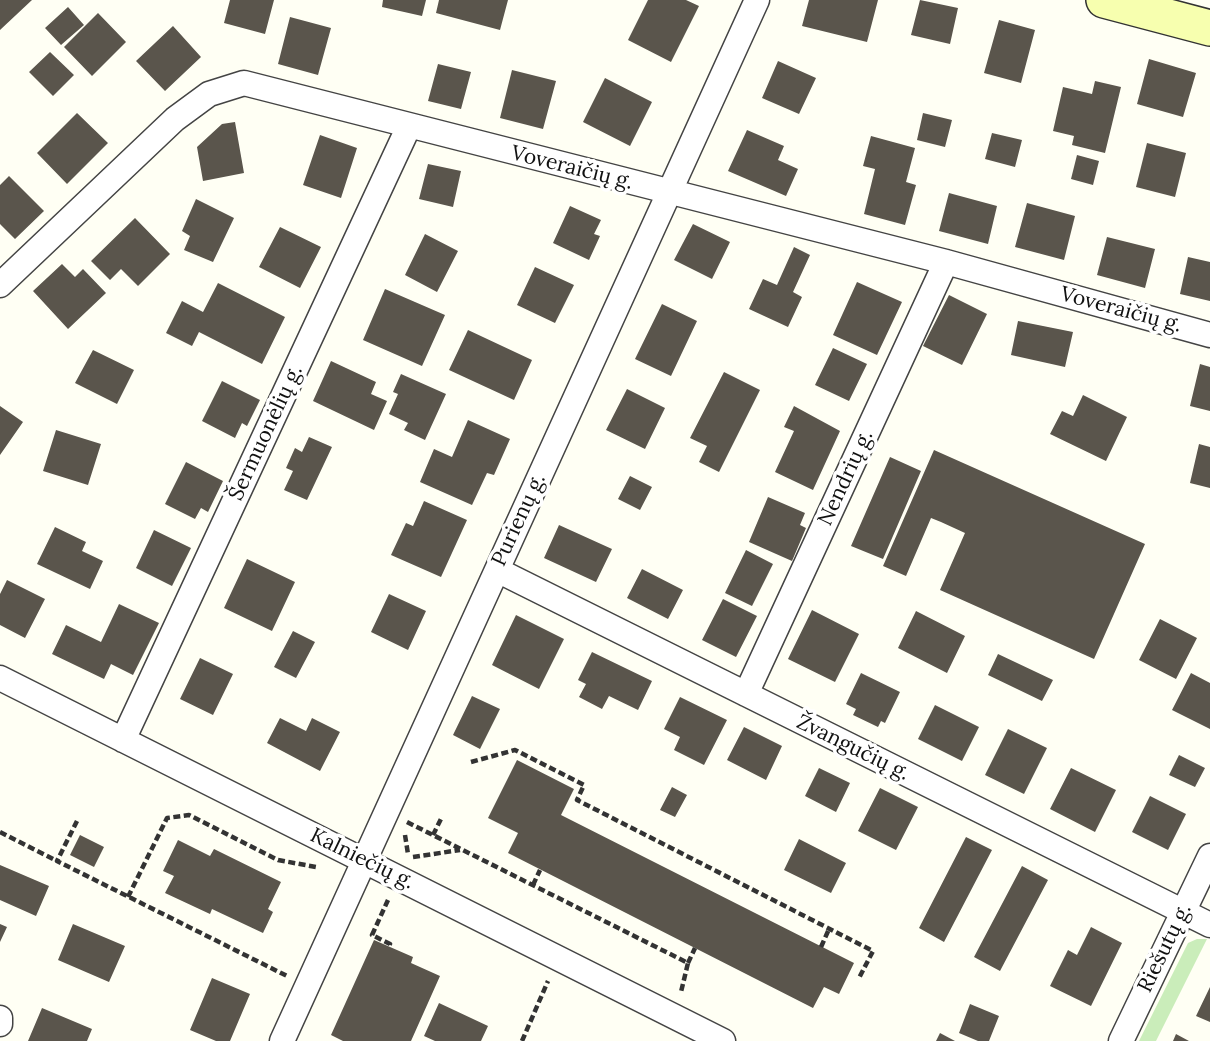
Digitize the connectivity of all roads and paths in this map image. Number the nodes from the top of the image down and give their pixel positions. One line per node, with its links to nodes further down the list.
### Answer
1 (757, 0): 5 (street, Purienų g.)
2 (1104, 0): 3 (main road)
3 (1210, 28)
4 (409, 126): 5 (street, Voveraičių g.); 7 (street, Voveraičių g.); 12 (street, Šermuonėlių g.)
5 (669, 193): 6 (street, Voveraičių g.); 9 (street, Purienų g.)
6 (946, 262): 8 (street, Voveraičių g.); 11 (street, Nendrių g.)
7 (0, 285)
8 (1210, 335)
9 (497, 570): 11 (street, Žvangučių g.); 20 (street, Purienų g.)
10 (0, 678): 12 (street, Kalniečių g.)
11 (746, 694): 27 (street, Žvangučių g.)
12 (123, 740): 20 (street, Kalniečių g.)
13 (471, 762): 29 (path)
14 (442, 817): 17 (path)
15 (77, 821): 21 (path)
16 (0, 832): 21 (path)
17 (433, 836): 18 (path); 18 (path)
18 (461, 850): 25 (path)
19 (1210, 856): 27 (street, Riešutų g.)
20 (364, 860): 24 (street, Kalniečių g.); 36 (street, Purienų g.)
21 (57, 861): 26 (path)
22 (318, 867): 26 (path)
23 (540, 870): 25 (path)
24 (399, 877): 30 (path); 33 (street, Kalniečių g.)
25 (533, 885): 34 (path)
26 (128, 897): 36 (path)
27 (1183, 912): 28 (street, Žvangučių g.); 43 (street, Riešutų g.)
28 (1210, 925)
29 (829, 929): 31 (path); 35 (path)
30 (389, 946)
31 (821, 947)
32 (695, 948): 34 (path)
33 (558, 958): 37 (street, Kalniečių g.); 41 (path)
34 (688, 963): 37 (path)
35 (859, 978)
36 (307, 986): 40 (street, Purienų g.)
37 (675, 1017): 42 (street, Kalniečių g.)
38 (0, 1018): 39 (street)
39 (0, 1024)
40 (282, 1041)
41 (522, 1041)
42 (723, 1041)
43 (1121, 1041)

